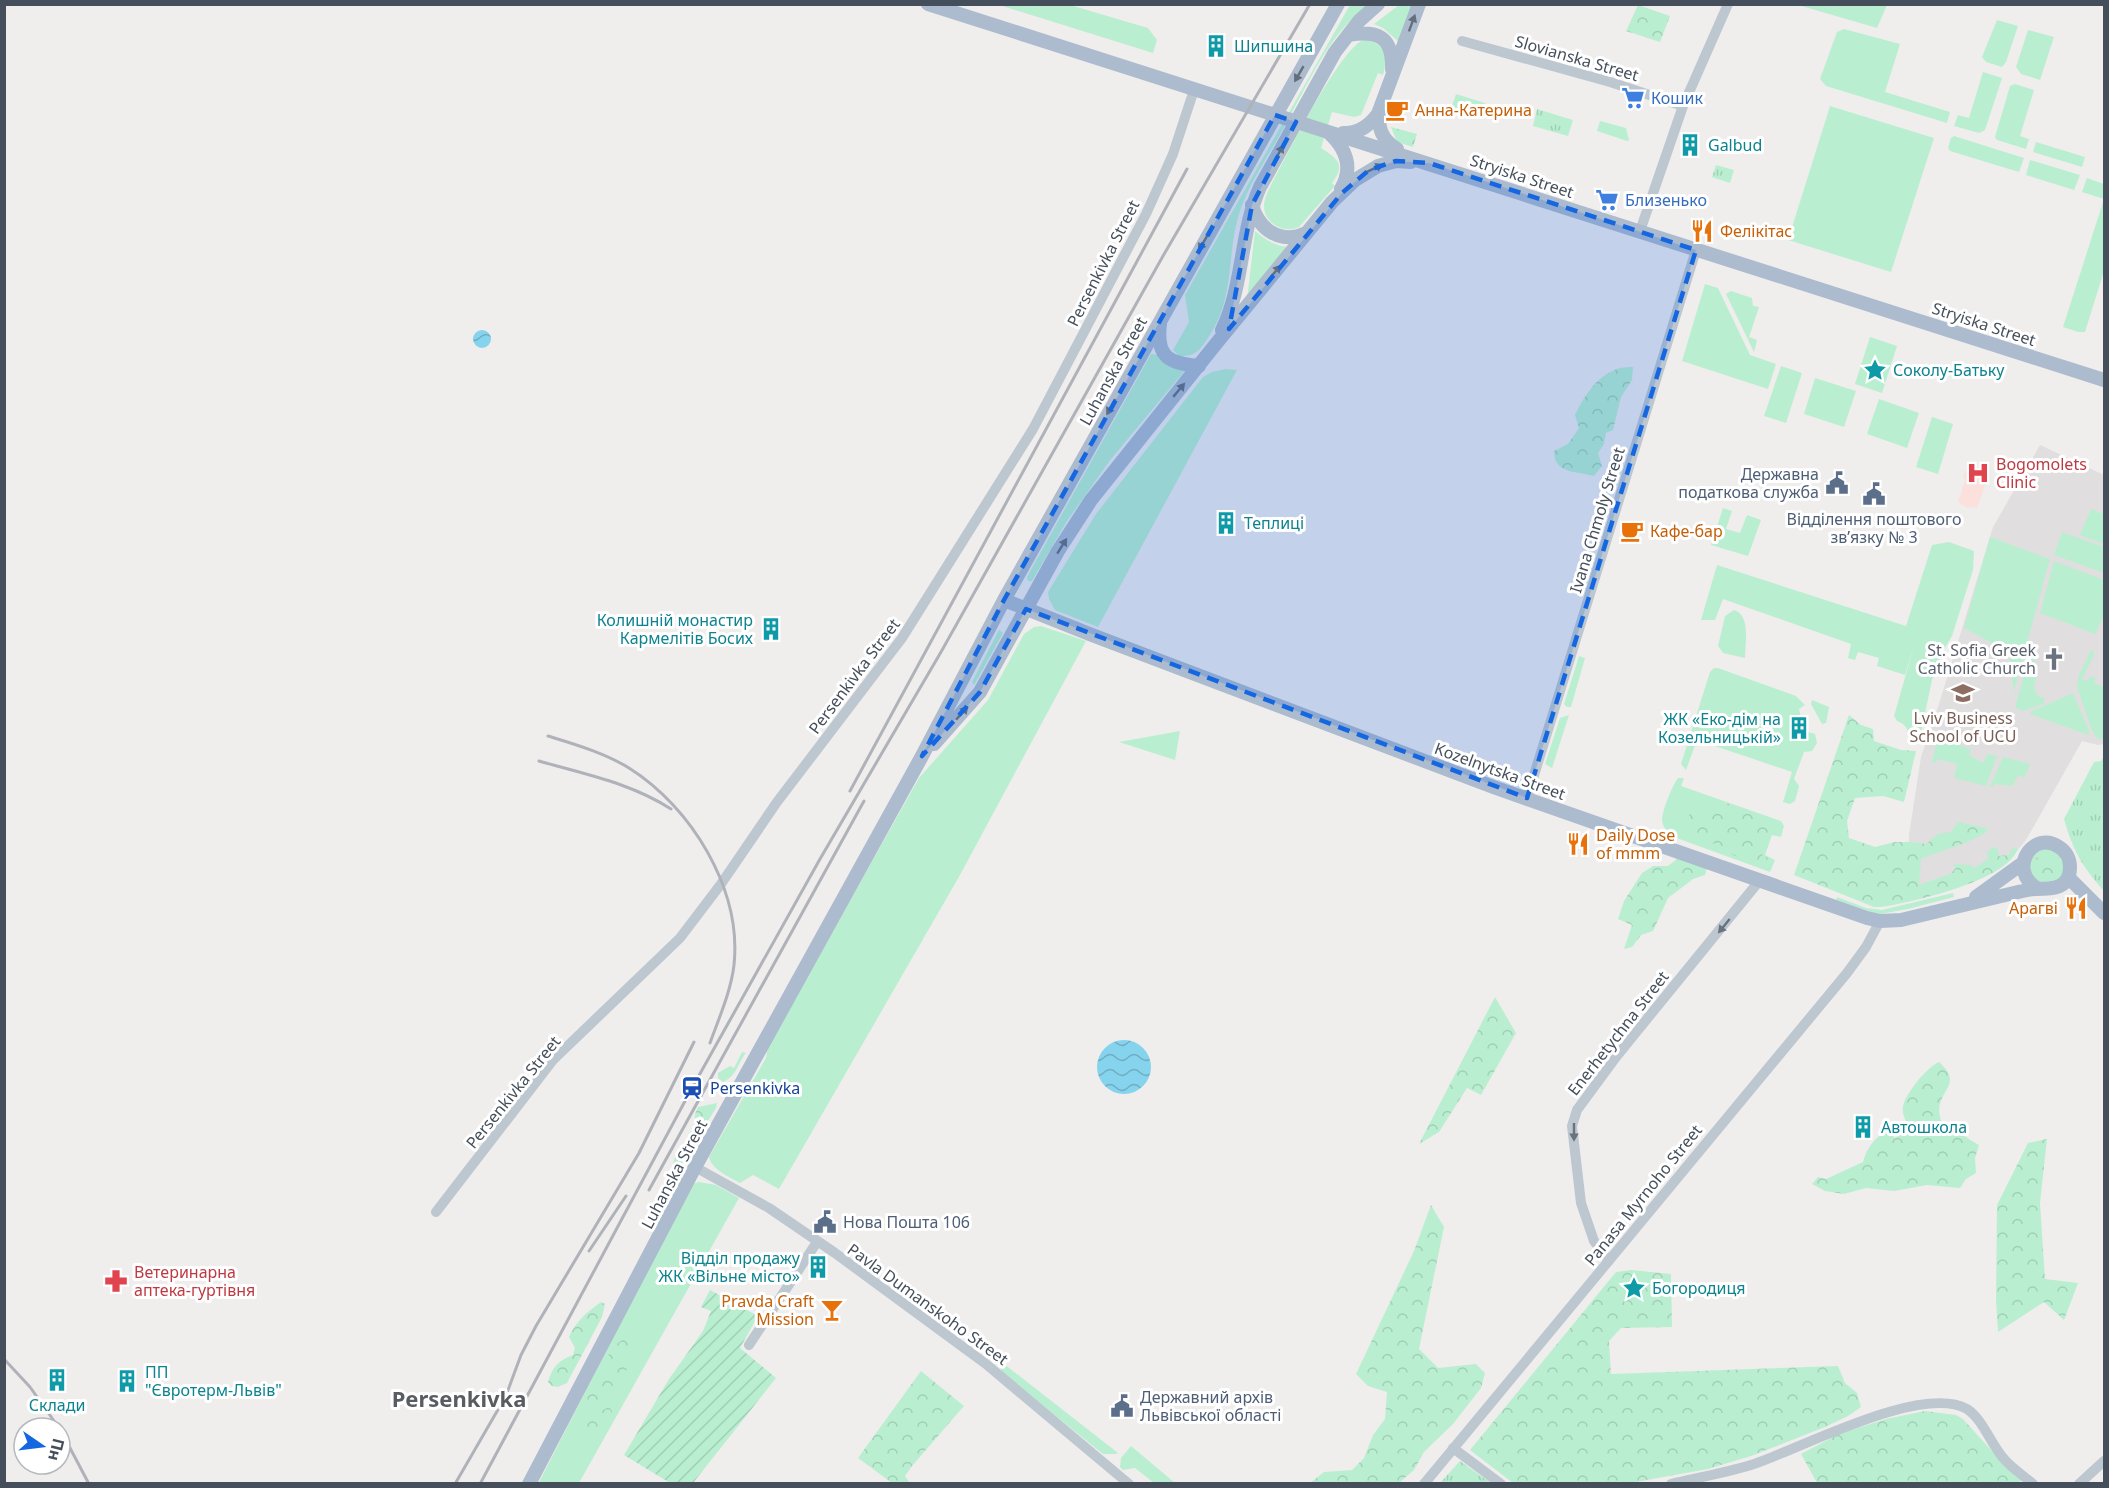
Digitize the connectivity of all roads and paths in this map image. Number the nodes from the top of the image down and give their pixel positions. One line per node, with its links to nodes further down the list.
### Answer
1 (928, 4): 9 (main road, Stryiska Street)
2 (1338, 4): 19 (main road, Luhanska Street, one-way to 19)
3 (1378, 4): 6 (main road, Luhanska Street)
4 (1419, 4): 8 (main road, one-way to 4)
5 (1728, 4): 10 (street)
6 (1348, 35): 8 (main road); 15 (main road, Luhanska Street, one-way to 6)
7 (1462, 40): 10 (street, Slovianska Street)
8 (1390, 81): 11 (main road)
9 (1194, 90): 12 (main road, Stryiska Street); 35 (street, Persenkivka Street)
10 (1683, 106): 16 (street)
11 (1379, 111): 12 (main road); 13 (main road)
12 (1326, 131): 13 (main road, Stryiska Street); 14 (main road, Luhanska Street)
13 (1429, 163): 14 (main road, Luhanska Street, one-way to 13); 16 (main road, Stryiska Street)
14 (1332, 202): 17 (main road, Luhanska Street)
15 (1252, 205): 17 (main road); 20 (main road, Luhanska Street)
16 (1640, 231): 18 (main road, Stryiska Street)
17 (1306, 234): 20 (main road, Luhanska Street, one-way to 17)
18 (1696, 250): 22 (main road, Stryiska Street); 26 (street, Ivana Chmoly Street)
19 (1160, 319): 21 (main road); 23 (main road, Luhanska Street, one-way to 23)
20 (1215, 345): 21 (main road, Luhanska Street)
21 (1199, 366): 24 (main road, Luhanska Street, one-way to 21)
22 (2104, 380)
23 (1004, 600): 24 (main road, Kozelnytska Street); 25 (main road, Luhanska Street)
24 (1026, 609): 25 (main road, Luhanska Street, one-way to 24); 26 (main road, Kozelnytska Street)
25 (922, 756): 34 (main road, Luhanska Street)
26 (1527, 798): 29 (main road, Kozelnytska Street)
27 (2022, 863): 28 (main road); 30 (main road); 31 (main road, Kozelnytska Street)
28 (2067, 877): 30 (main road); 32 (main road)
29 (1760, 880): 33 (main road, Kozelnytska Street); 37 (street, Enerhetychna Street, one-way to 37)
30 (2038, 889): 31 (main road, Kozelnytska Street)
31 (1970, 902): 33 (main road, Kozelnytska Street)
32 (2104, 913)
33 (1880, 921): 37 (street, Panasa Myrnoho Street)
34 (696, 1167): 36 (street, Pavla Dumanskoho Street); 41 (main road, Luhanska Street)
35 (436, 1212)
36 (818, 1242): 38 (street); 42 (street, Pavla Dumanskoho Street)
37 (1609, 1261): 39 (street, Panasa Myrnoho Street)
38 (749, 1345)
39 (1453, 1448): 43 (street, Panasa Myrnoho Street); 44 (street)
40 (2104, 1461): 47 (street)
41 (529, 1484)
42 (1129, 1484)
43 (1424, 1484)
44 (1500, 1484)
45 (1671, 1484): 46 (street)
46 (2033, 1484)
47 (2079, 1484)

